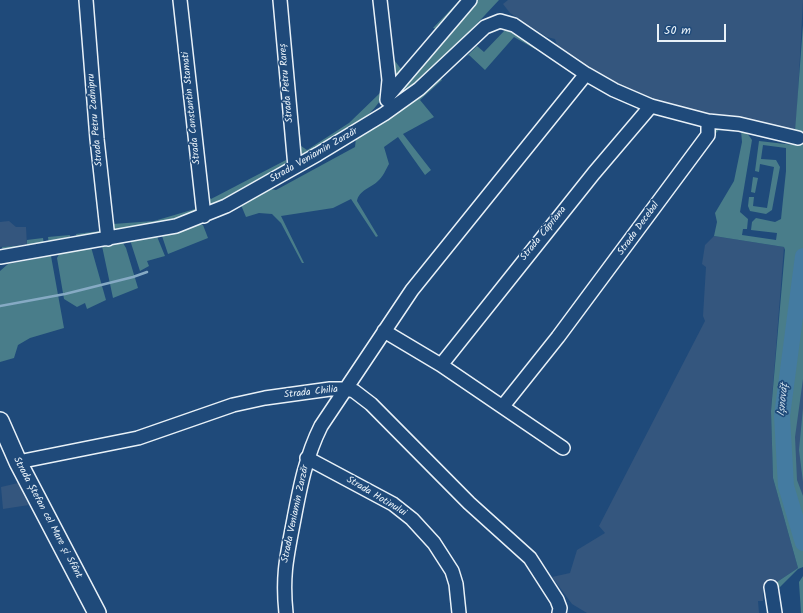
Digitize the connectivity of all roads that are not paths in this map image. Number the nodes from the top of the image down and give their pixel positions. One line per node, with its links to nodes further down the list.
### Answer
1 (86, 0): 14 (street, Strada Petru Zadnipru)
2 (180, 0): 13 (street, Strada Constantin Stamati)
3 (280, 0): 12 (street, Strada Petru Rareș)
4 (380, 0): 7 (street)
5 (470, 0): 7 (street)
6 (586, 74): 8 (street, Strada Veniamin Zarzăr); 9 (street, Strada Veniamin Zarzăr); 16 (street, Strada Veniamin Zarzăr)
7 (388, 96): 9 (street)
8 (651, 106): 10 (street, Strada Veniamin Zarzăr); 17 (street, Strada Căpriana)
9 (384, 114): 12 (street, Strada Veniamin Zarzăr)
10 (708, 120): 11 (street); 19 (street, Strada Decebal)
11 (798, 138)
12 (295, 167): 13 (street, Strada Veniamin Zarzăr)
13 (204, 216): 14 (street, Strada Veniamin Zarzăr)
14 (108, 239): 15 (street, Strada Veniamin Zarzăr)
15 (0, 257)
16 (384, 331): 17 (street); 18 (street, Strada Veniamin Zarzăr)
17 (441, 365): 19 (street)
18 (346, 389): 22 (street, Strada Veniamin Zarzăr); 23 (street, Strada Chilia); 28 (street, Strada Chilia)
19 (503, 406): 21 (street)
20 (0, 421): 23 (main road, Strada Ștefan cel Mare și Sfânt)
21 (563, 448)
22 (307, 458): 26 (street, Strada Veniamin Zarzăr); 27 (street, Strada Hotinului)
23 (18, 462): 25 (main road, Strada Ștefan cel Mare și Sfânt)
24 (771, 587): 29 (street)
25 (97, 613)
26 (286, 613)
27 (459, 613)
28 (559, 613)
29 (774, 613)

